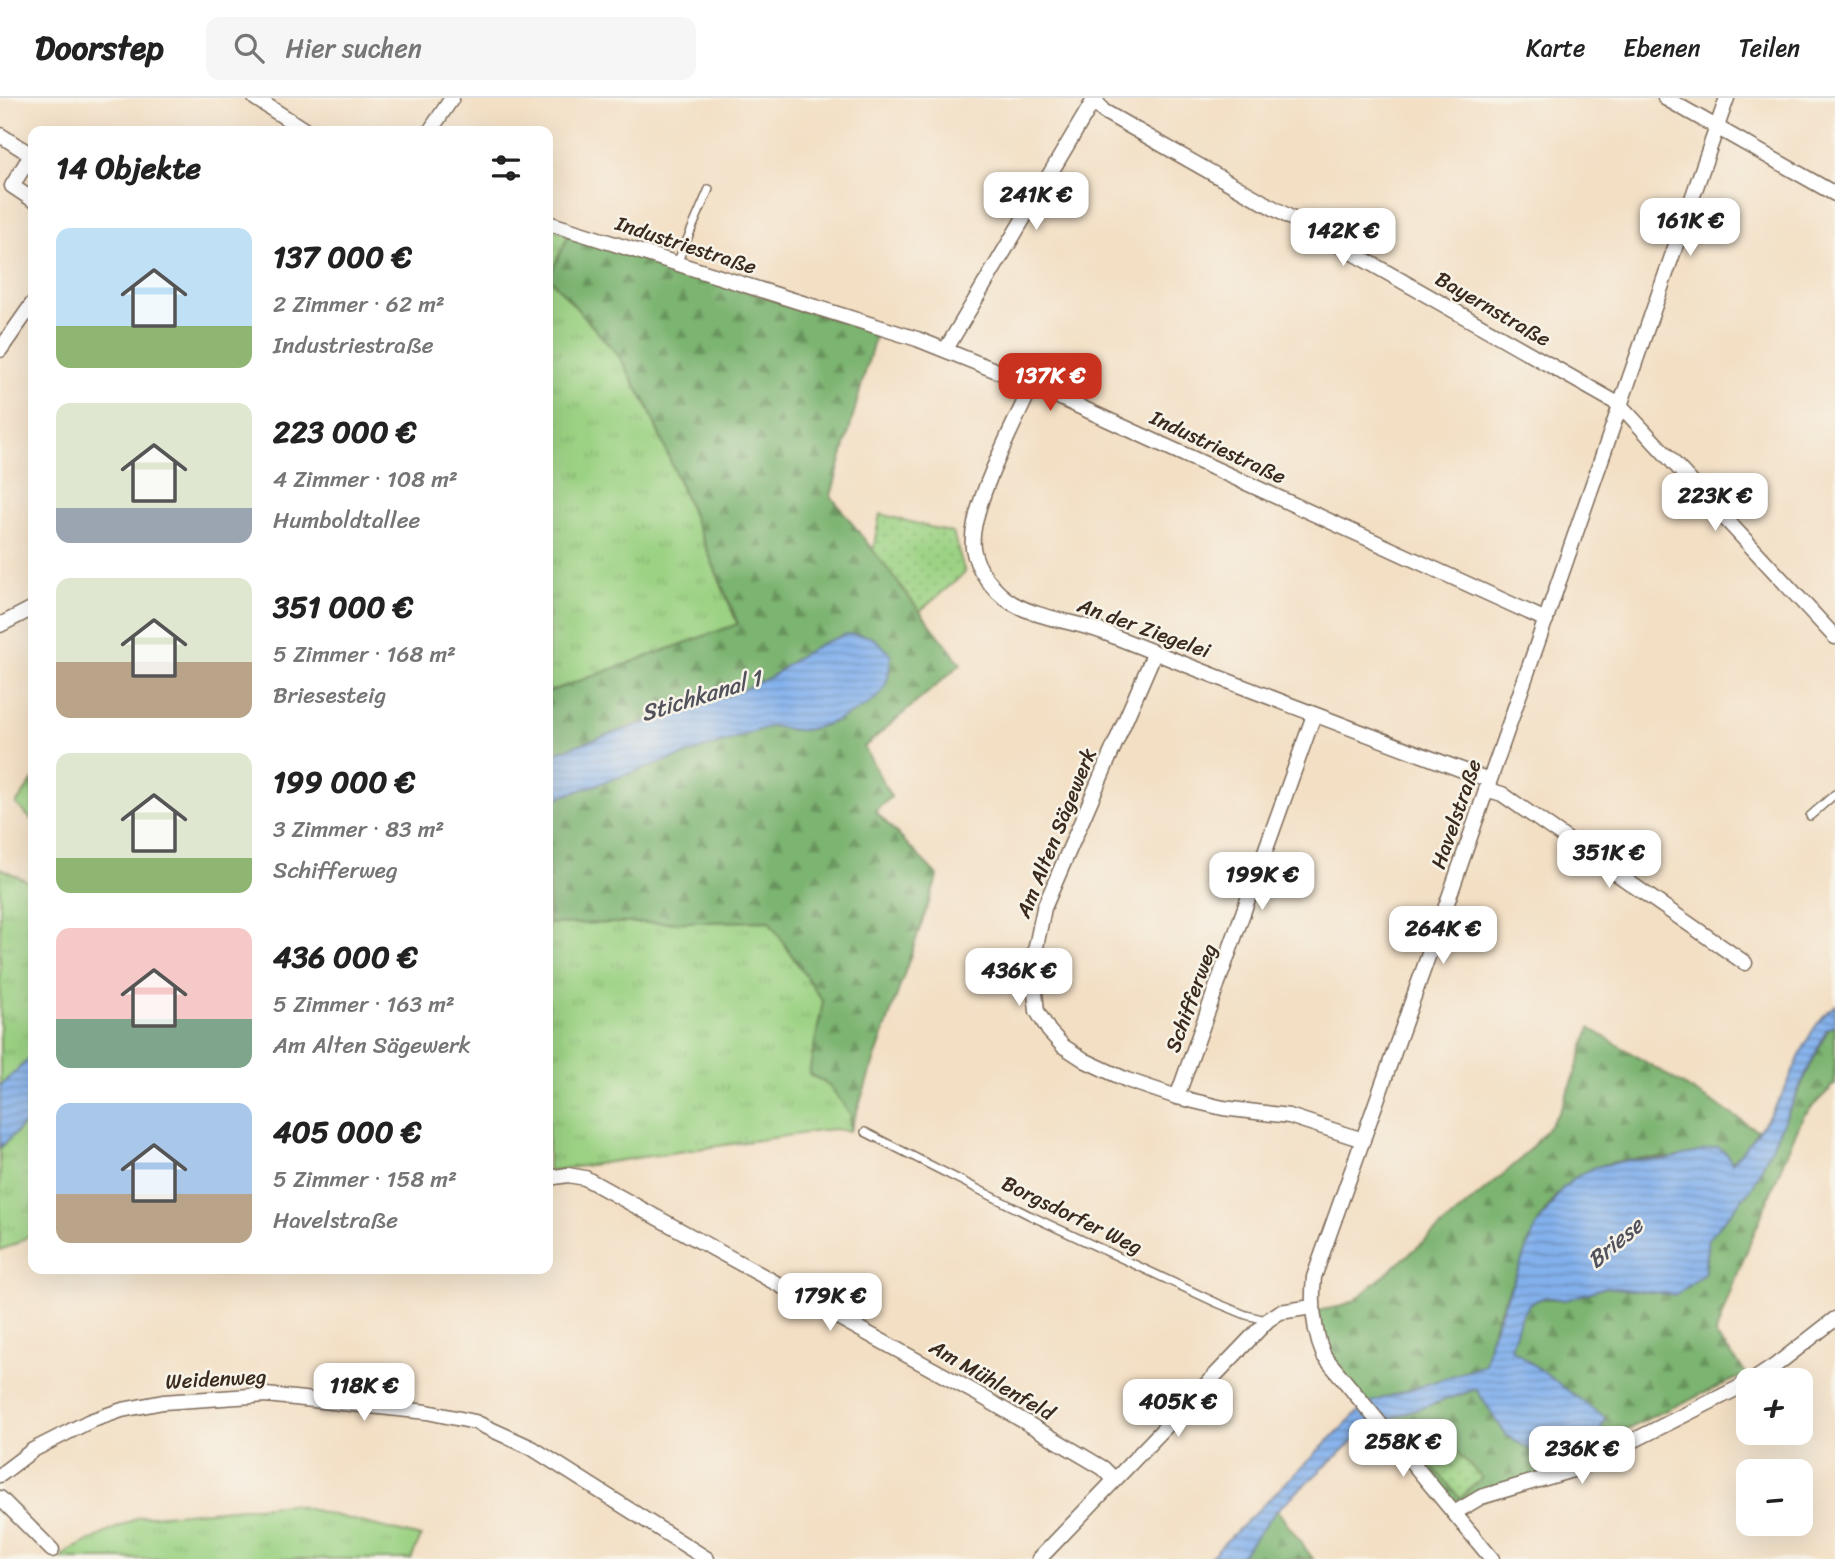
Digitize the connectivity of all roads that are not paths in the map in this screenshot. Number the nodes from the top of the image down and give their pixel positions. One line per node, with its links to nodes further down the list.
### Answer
1 (255, 98): 6 (street)
2 (452, 98): 7 (street)
3 (1094, 98): 18 (street); 21 (street, Bayernstraße)
4 (1665, 98): 8 (street)
5 (1727, 98): 8 (street, Havelstraße)
6 (298, 126)
7 (433, 126)
8 (1716, 127): 13 (street); 21 (street, Havelstraße)
9 (0, 135): 10 (street)
10 (28, 153)
11 (28, 162): 14 (street)
12 (709, 190): 16 (lane)
13 (1835, 194)
14 (28, 197)
15 (553, 225): 16 (street, Industriestraße)
16 (677, 264): 18 (street, Industriestraße)
17 (28, 310): 19 (street)
18 (946, 349): 20 (street, Industriestraße)
19 (0, 350)
20 (1032, 385): 23 (street, Industriestraße); 26 (street, An der Ziegelei)
21 (1620, 405): 23 (street, Havelstraße); 25 (street, Bayernstraße)
22 (28, 611): 24 (street)
23 (1546, 620): 28 (street, Havelstraße)
24 (0, 625)
25 (1835, 637)
26 (1153, 654): 27 (street, An der Ziegelei); 32 (street, Am Alten Sägewerk)
27 (1314, 715): 28 (street, An der Ziegelei); 32 (street, Schifferweg)
28 (1488, 785): 31 (street, An der Ziegelei); 34 (street, Havelstraße)
29 (1835, 793): 30 (lane)
30 (1810, 816)
31 (1745, 963)
32 (1177, 1097): 34 (street, Am Alten Sägewerk)
33 (865, 1132): 38 (lane, Borgsdorfer Weg)
34 (1363, 1140): 36 (street, Havelstraße)
35 (553, 1177): 42 (street, Am Mühlenfeld)
36 (1312, 1307): 38 (street); 44 (street, Havelstraße)
37 (1835, 1319): 39 (street)
38 (1268, 1320): 42 (street)
39 (1773, 1368)
40 (1736, 1389): 44 (street)
41 (0, 1475): 46 (street, Weidenweg)
42 (1114, 1479): 47 (street)
43 (0, 1499): 45 (street)
44 (1454, 1513): 48 (street, Havelstraße)
45 (52, 1550)
46 (707, 1559)
47 (1039, 1559)
48 (1492, 1559)

